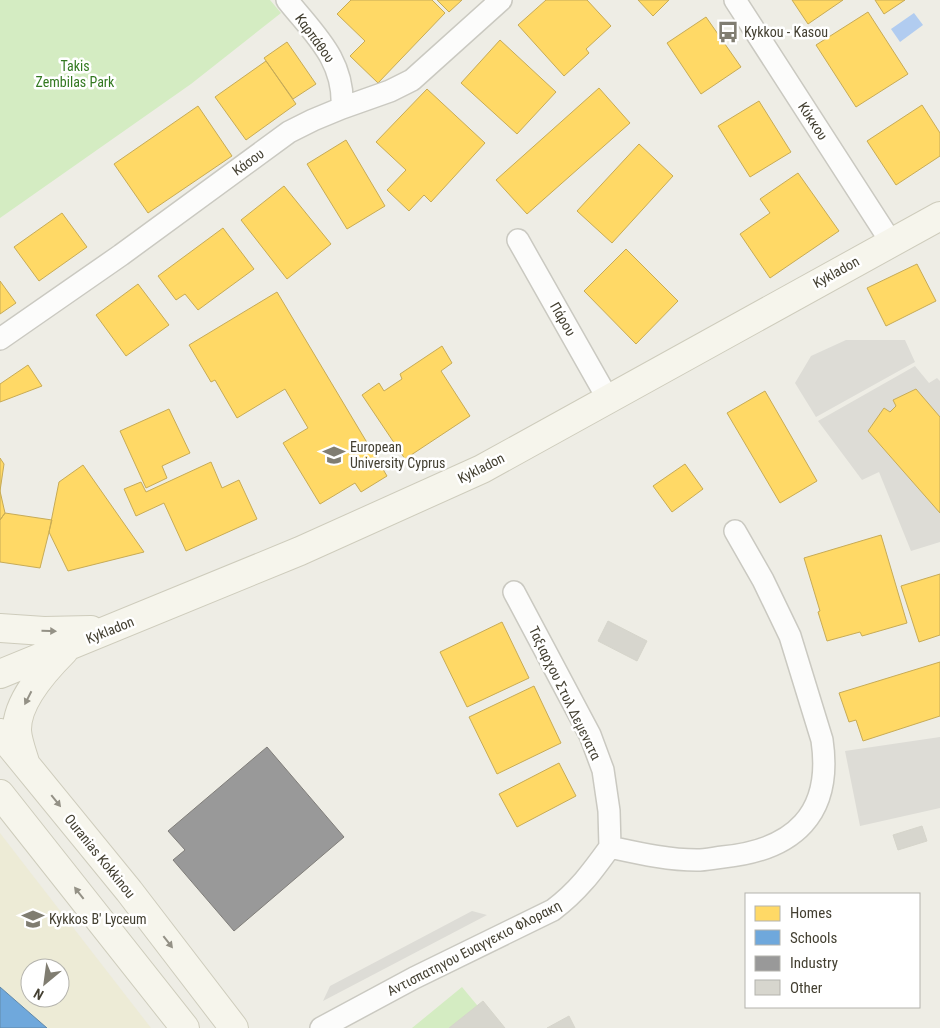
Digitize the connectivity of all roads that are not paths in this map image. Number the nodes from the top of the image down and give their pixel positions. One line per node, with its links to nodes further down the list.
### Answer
1 (287, 0): 4 (street, Καρπάθου)
2 (501, 0): 4 (street, Κάσου)
3 (735, 0): 7 (street, Κύκκου)
4 (342, 108): 8 (street, Κάσου)
5 (940, 216): 7 (main road, Kykladon)
6 (518, 240): 9 (street, Πάρου)
7 (891, 242): 9 (main road, Kykladon)
8 (0, 339)
9 (608, 399): 13 (main road, Kykladon)
10 (735, 531): 19 (street)
11 (514, 592): 19 (street, Ταξιαρχου Στυλ Δεμενατα)
12 (0, 628): 13 (main road, one-way to 13)
13 (112, 629): 14 (main road, Kykladon)
14 (68, 646): 15 (main road, Kykladon); 17 (main road, one-way to 17)
15 (0, 674)
16 (0, 733): 17 (main road, Ouranias Kokkinou)
17 (26, 763): 21 (main road, Ouranias Kokkinou, one-way to 21)
18 (0, 794): 20 (main road, one-way to 18)
19 (610, 847): 22 (street, Αντισπατηγου Ευαγγεκιο Φλορακη)
20 (185, 1028)
21 (234, 1028)
22 (321, 1028)

